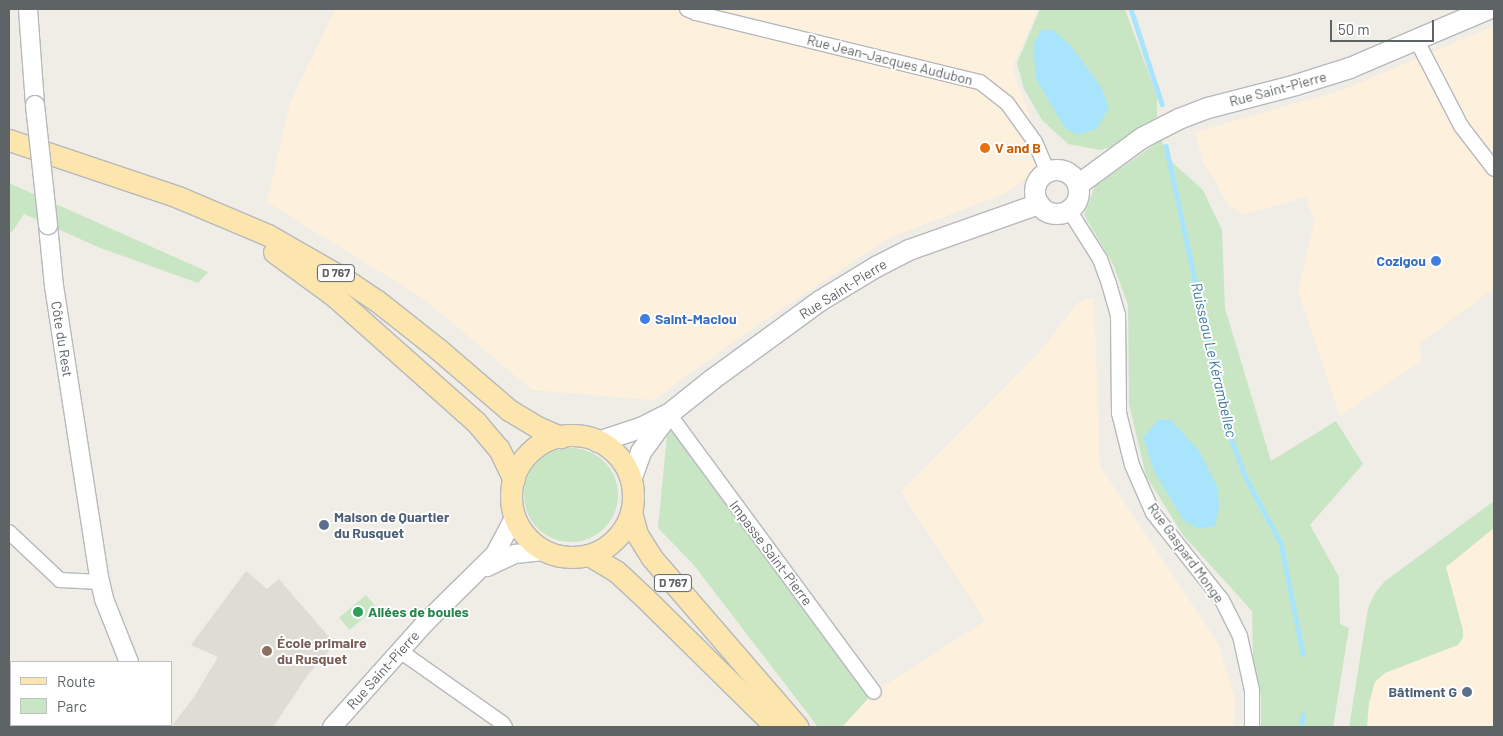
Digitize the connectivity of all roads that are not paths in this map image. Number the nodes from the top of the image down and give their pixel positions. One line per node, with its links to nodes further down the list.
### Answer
1 (28, 9): 23 (street, Côte du Rest, bridge)
2 (688, 9): 7 (street, Rue Jean-Jacques Audubon)
3 (1488, 9): 4 (main road, Rue Saint-Pierre)
4 (1417, 40): 6 (street); 8 (main road, Rue Saint-Pierre)
5 (9, 140): 11 (main road, D 767)
6 (1494, 169)
7 (1048, 173): 8 (main road); 9 (main road)
8 (1078, 185): 10 (main road)
9 (1039, 204): 10 (main road); 12 (main road, Rue Saint-Pierre)
10 (1069, 210): 31 (street, Rue Gaspard Monge)
11 (222, 217): 13 (main road, D 767); 15 (main road, D 767)
12 (669, 414): 14 (main road, Rue Saint-Pierre); 16 (main road, Rue Saint-Pierre); 26 (street, Impasse Saint-Pierre)
13 (561, 437): 14 (main road); 15 (main road)
14 (598, 442): 16 (main road)
15 (514, 480): 18 (main road)
16 (631, 480): 17 (main road)
17 (631, 512): 21 (main road); 30 (main road, D 767)
18 (515, 516): 20 (main road); 22 (street, Rue Saint-Pierre)
19 (9, 532): 23 (street)
20 (546, 551): 21 (main road); 22 (street, Rue Saint-Pierre)
21 (589, 555): 29 (main road, D 767)
22 (478, 572): 24 (street, Rue Saint-Pierre)
23 (100, 582): 25 (street, Côte du Rest)
24 (400, 651): 27 (street, Rue Saint-Pierre); 28 (street)
25 (130, 661)
26 (874, 692)
27 (332, 727)
28 (505, 727)
29 (776, 727)
30 (798, 727)
31 (1252, 727)

